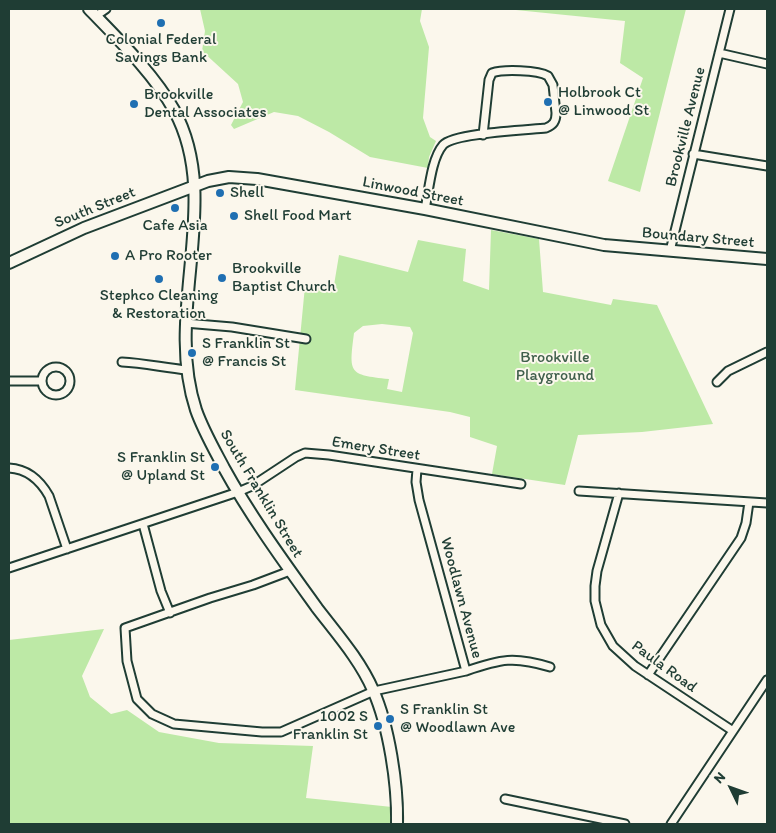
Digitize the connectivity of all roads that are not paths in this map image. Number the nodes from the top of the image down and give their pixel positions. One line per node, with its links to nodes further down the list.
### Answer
1 (106, 9): 3 (street)
2 (730, 9): 4 (street, Brookville Avenue)
3 (93, 12): 9 (main road, South Franklin Street)
4 (719, 53): 5 (street); 7 (street, Brookville Avenue)
5 (767, 64)
6 (483, 135): 6 (street); 10 (street)
7 (694, 154): 8 (street); 12 (street, Brookville Avenue)
8 (767, 166)
9 (195, 186): 10 (main road, Linwood Street); 14 (main road, South Street); 15 (main road, South Franklin Street)
10 (425, 209): 11 (main road, Linwood Street)
11 (626, 247): 12 (main road, Boundary Street)
12 (670, 251): 13 (main road, Boundary Street)
13 (767, 259)
14 (9, 263)
15 (185, 323): 16 (street); 19 (main road, South Franklin Street)
16 (306, 339)
17 (767, 352): 22 (street)
18 (122, 362): 19 (street)
19 (187, 370): 27 (main road, South Franklin Street)
20 (9, 381): 21 (street)
21 (42, 381): 21 (street)
22 (717, 382)
23 (9, 468): 32 (street)
24 (417, 469): 25 (street, Emery Street); 27 (street, Emery Street); 37 (street, Woodlawn Avenue)
25 (520, 484)
26 (579, 490): 28 (street)
27 (238, 492): 31 (street, Emery Street); 34 (main road, South Franklin Street)
28 (619, 493): 29 (street); 38 (street, Paula Road)
29 (749, 502): 30 (street); 38 (street)
30 (767, 503)
31 (143, 524): 32 (street, Emery Street); 35 (street)
32 (66, 549): 33 (street, Emery Street)
33 (9, 568)
34 (290, 571): 35 (street); 40 (main road, South Franklin Street)
35 (170, 613): 40 (street, Woodlawn Avenue)
36 (550, 668): 37 (street)
37 (466, 671): 40 (street, Woodlawn Avenue)
38 (648, 675): 41 (street, Paula Road)
39 (767, 680): 41 (street)
40 (374, 691): 43 (main road, South Franklin Street)
41 (732, 731): 45 (street)
42 (505, 799): 44 (street)
43 (398, 824)
44 (625, 824)
45 (672, 824)

